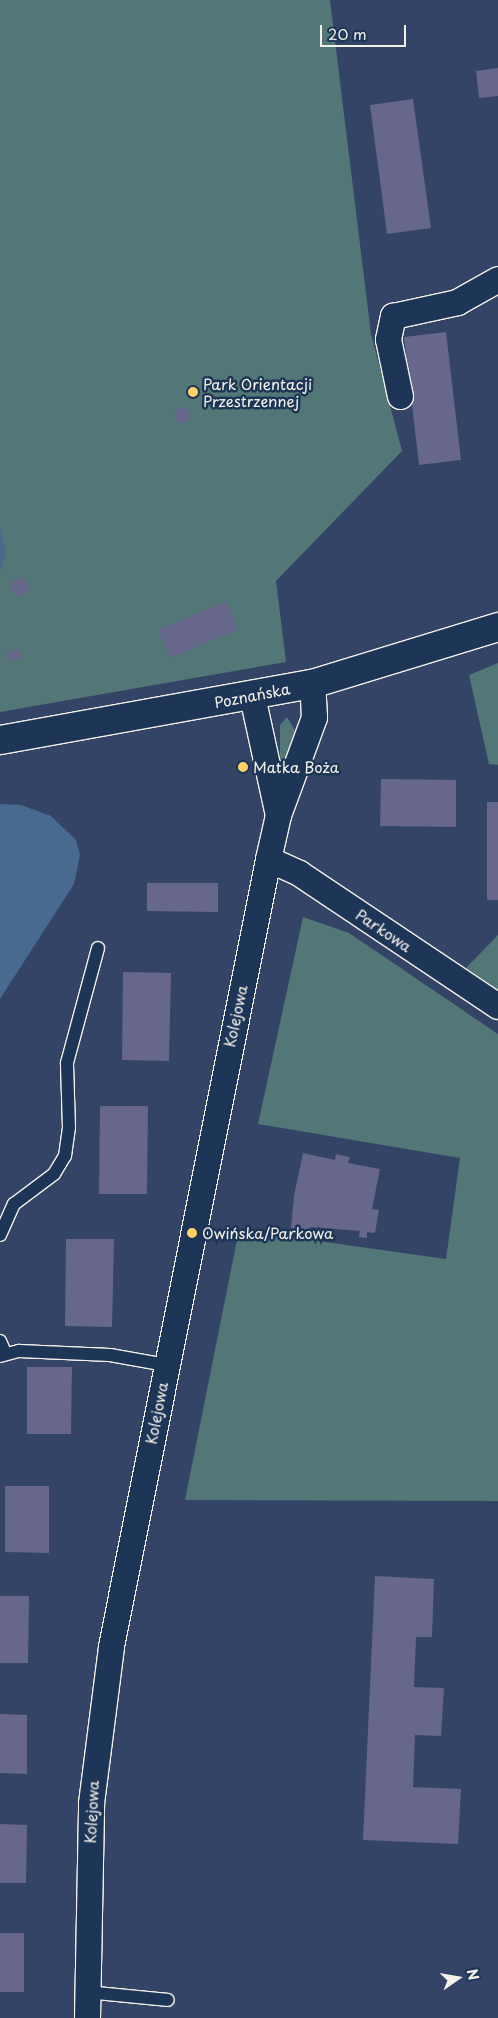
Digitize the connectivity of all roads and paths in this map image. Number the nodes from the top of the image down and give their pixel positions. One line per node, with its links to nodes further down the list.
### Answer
1 (498, 279): 2 (street)
2 (400, 396)
3 (498, 627): 4 (main road, Poznańska)
4 (312, 684): 5 (main road, Poznańska); 7 (street, Kolejowa)
5 (252, 696): 6 (main road, Poznańska); 7 (street, Kolejowa)
6 (0, 740)
7 (278, 815): 8 (street, Kolejowa)
8 (268, 859): 10 (street, Parkowa); 14 (street, Kolejowa)
9 (98, 948): 11 (lane)
10 (498, 1006)
11 (0, 1235)
12 (0, 1341): 13 (lane)
13 (2, 1355): 14 (lane)
14 (166, 1364): 15 (street, Kolejowa)
15 (87, 1992): 16 (lane); 17 (street, Kolejowa)
16 (168, 2000)
17 (87, 2018)

